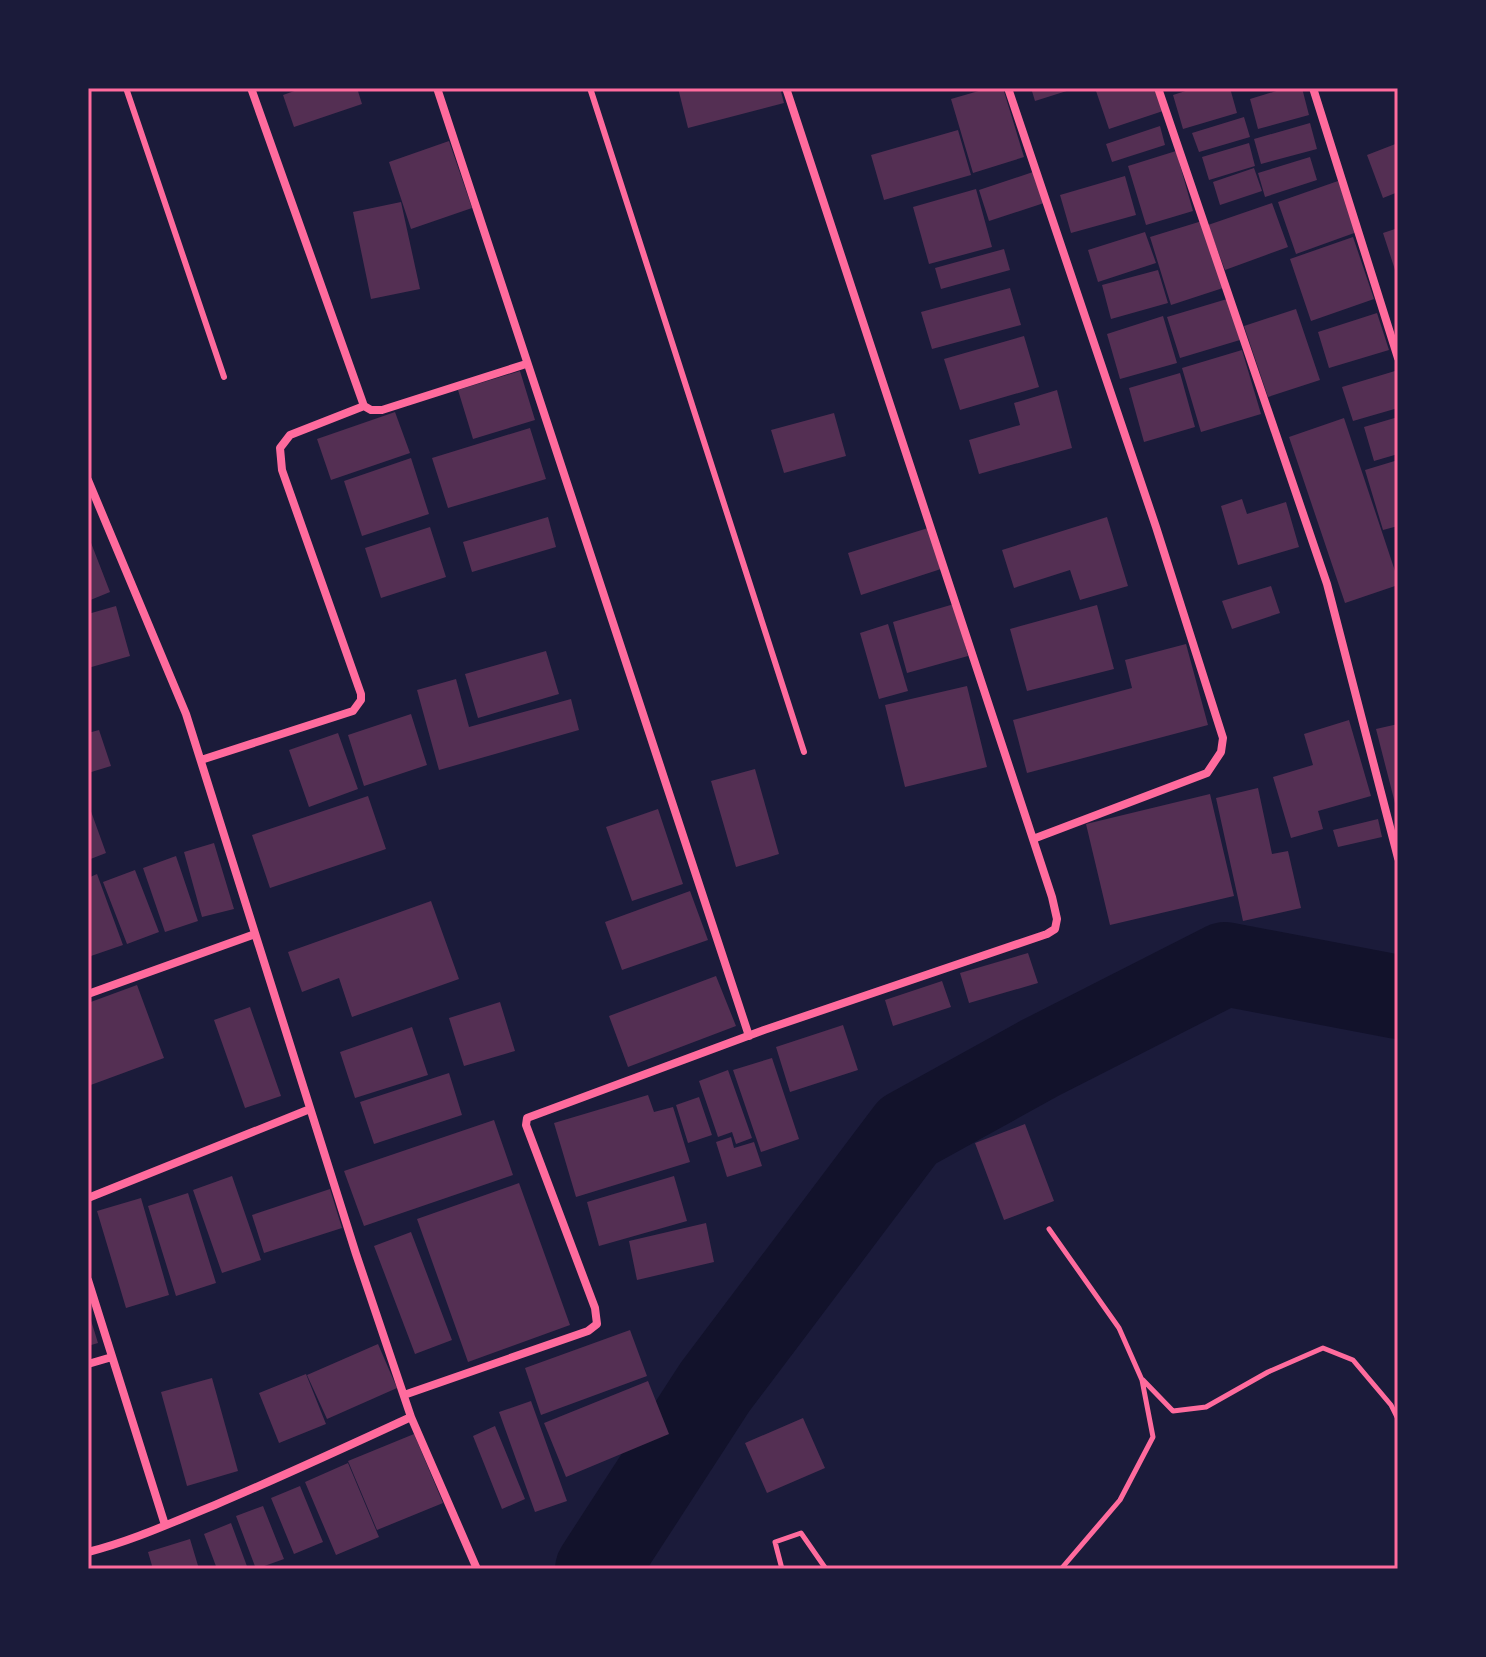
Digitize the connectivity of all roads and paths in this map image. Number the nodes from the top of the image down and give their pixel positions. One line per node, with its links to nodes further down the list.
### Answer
1 (126, 88): 11 (lane)
2 (251, 88): 12 (street)
3 (437, 88): 10 (street)
4 (590, 88): 15 (lane)
5 (786, 88): 17 (street)
6 (1008, 88): 17 (street)
7 (1158, 88): 18 (street)
8 (1313, 88): 9 (street)
9 (1398, 358)
10 (526, 364): 12 (street); 21 (street)
11 (224, 377)
12 (364, 406): 16 (street)
13 (88, 480): 14 (street)
14 (92, 502): 16 (street)
15 (804, 752)
16 (201, 760): 19 (street)
17 (1033, 839): 21 (street)
18 (1398, 858)
19 (255, 934): 20 (street); 22 (street)
20 (88, 994)
21 (749, 1036): 29 (street)
22 (310, 1109): 23 (street); 29 (street)
23 (88, 1198)
24 (1049, 1229): 28 (path)
25 (88, 1280): 26 (street)
26 (112, 1357): 27 (street); 32 (street)
27 (88, 1364)
28 (1142, 1380): 31 (path); 37 (path)
29 (404, 1395): 30 (street)
30 (411, 1417): 32 (street); 34 (street)
31 (1398, 1419)
32 (165, 1525): 33 (street)
33 (88, 1552)
34 (477, 1569)
35 (782, 1569): 36 (path)
36 (826, 1569)
37 (1061, 1569)

